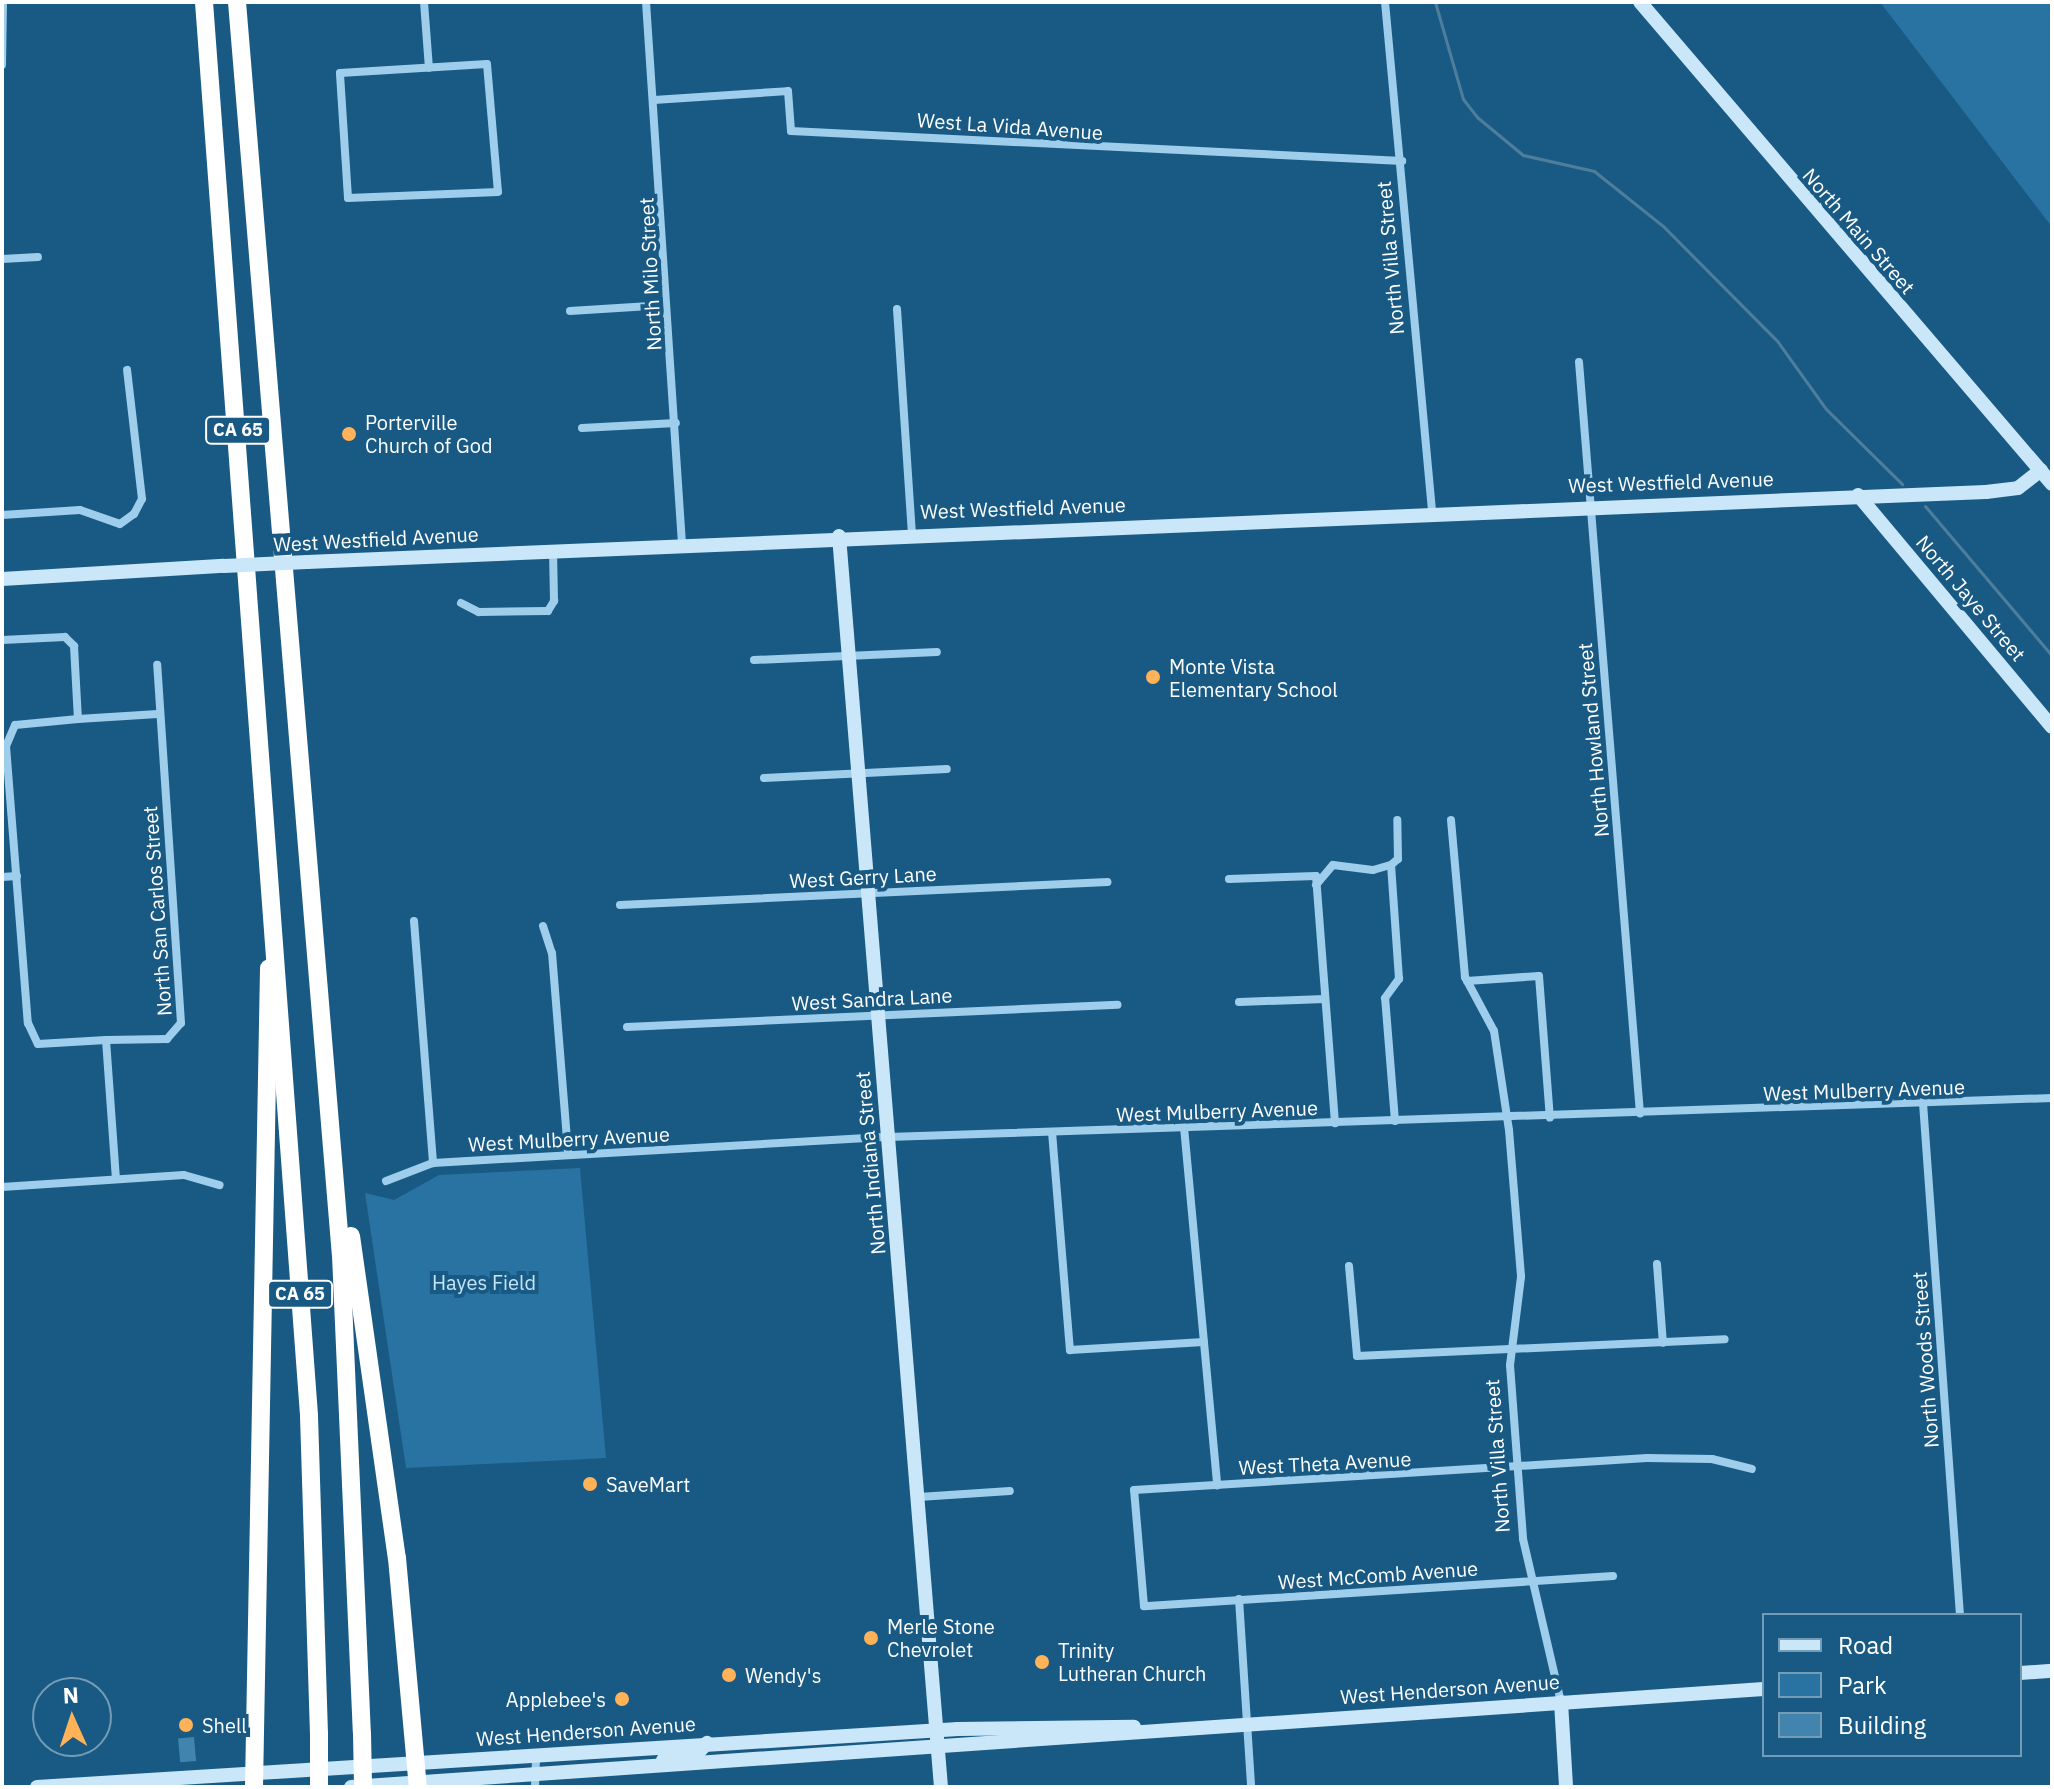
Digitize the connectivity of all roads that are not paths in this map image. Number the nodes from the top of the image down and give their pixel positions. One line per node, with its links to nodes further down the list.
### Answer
1 (3, 2): 8 (street)
2 (237, 2): 62 (highway, CA 65)
3 (424, 2): 9 (street)
4 (646, 2): 10 (street, North Milo Street)
5 (1385, 2): 11 (street, North Villa Street)
6 (1640, 2): 21 (street, North Main Street)
7 (204, 4): 46 (highway, CA 65)
8 (2, 65)
9 (429, 68): 9 (street)
10 (654, 100): 11 (street, West La Vida Avenue); 14 (street, North Milo Street)
11 (1402, 161): 25 (street, North Villa Street)
12 (38, 257): 13 (street)
13 (2, 259)
14 (666, 305): 16 (street); 19 (street, North Milo Street)
15 (897, 309): 27 (street)
16 (570, 311)
17 (1579, 362): 24 (street, North Howland Street)
18 (127, 370): 26 (street)
19 (676, 423): 20 (street); 29 (street, North Milo Street)
20 (582, 428)
21 (2041, 470): 22 (street, North Main Street); 23 (street, West Westfield Avenue)
22 (2052, 484)
23 (1858, 495): 24 (street, West Westfield Avenue); 40 (street, North Jaye Street)
24 (1590, 506): 25 (street, West Westfield Avenue); 67 (street, North Howland Street)
25 (1432, 511): 27 (street, West Westfield Avenue)
26 (2, 515)
27 (912, 532): 28 (street, West Westfield Avenue)
28 (839, 536): 29 (street, West Westfield Avenue); 35 (street, North Indiana Street)
29 (682, 544): 30 (street, West Westfield Avenue)
30 (553, 550): 31 (street, West Westfield Avenue, bridge); 32 (street)
31 (2, 579)
32 (461, 603)
33 (2, 640): 39 (street)
34 (937, 652): 35 (street)
35 (849, 655): 36 (street); 42 (street, North Indiana Street)
36 (754, 660)
37 (157, 665): 38 (street, North San Carlos Street)
38 (158, 714): 39 (street); 64 (street, North San Carlos Street)
39 (78, 719): 48 (street)
40 (2052, 727)
41 (947, 769): 42 (street)
42 (858, 772): 43 (street); 53 (street, North Indiana Street)
43 (764, 778)
44 (1397, 820): 47 (street)
45 (1451, 820): 57 (street)
46 (271, 854): 111 (highway); 116 (highway, CA 65, bridge)
47 (1391, 865): 51 (street); 70 (street)
48 (17, 876): 49 (street); 64 (street, North San Carlos Street)
49 (2, 877)
50 (1229, 879): 51 (street)
51 (1316, 880): 58 (street)
52 (1107, 882): 53 (street, West Gerry Lane)
53 (868, 892): 54 (street, West Gerry Lane); 61 (street, North Indiana Street)
54 (620, 905)
55 (414, 921): 76 (street)
56 (543, 926): 75 (street)
57 (1467, 981): 68 (street); 69 (street, North Villa Street)
58 (1325, 999): 59 (street); 71 (street)
59 (1239, 1002)
60 (1118, 1005): 61 (street, West Sandra Lane)
61 (878, 1014): 63 (street, West Sandra Lane); 74 (street, North Indiana Street)
62 (320, 1016): 109 (highway); 118 (highway, CA 65, bridge)
63 (627, 1027)
64 (106, 1040): 77 (street)
65 (2052, 1098): 66 (street, West Mulberry Avenue)
66 (1923, 1103): 67 (street, West Mulberry Avenue); 96 (street, North Woods Street)
67 (1640, 1114): 68 (street, West Mulberry Avenue)
68 (1550, 1118): 69 (street, West Mulberry Avenue)
69 (1503, 1119): 70 (street, West Mulberry Avenue); 86 (street, North Villa Street)
70 (1395, 1121): 71 (street, West Mulberry Avenue)
71 (1335, 1123): 72 (street, West Mulberry Avenue)
72 (1184, 1127): 73 (street, West Mulberry Avenue); 84 (street)
73 (1052, 1132): 74 (street, West Mulberry Avenue); 84 (street)
74 (888, 1137): 75 (street, West Mulberry Avenue); 91 (street, North Indiana Street)
75 (568, 1154): 76 (street, West Mulberry Avenue)
76 (433, 1163): 78 (street, West Mulberry Avenue)
77 (116, 1179): 79 (street); 80 (street)
78 (386, 1181)
79 (220, 1185)
80 (2, 1187)
81 (1657, 1264): 85 (street)
82 (1349, 1266): 86 (street)
83 (1725, 1339): 85 (street)
84 (1204, 1342): 89 (street)
85 (1663, 1343): 86 (street)
86 (1511, 1349): 87 (street, North Villa Street)
87 (1517, 1468): 88 (street, West Theta Avenue); 89 (street, West Theta Avenue); 93 (street, North Villa Street)
88 (1752, 1469)
89 (1217, 1485): 95 (street, West Theta Avenue)
90 (1010, 1491): 91 (street)
91 (919, 1497): 103 (street, North Indiana Street)
92 (1613, 1576): 93 (street, West McComb Avenue)
93 (1531, 1581): 94 (street, West McComb Avenue); 100 (street, North Villa Street)
94 (1239, 1599): 95 (street, West McComb Avenue); 101 (street)
95 (1144, 1606)
96 (1960, 1613)
97 (2052, 1671): 98 (street)
98 (2022, 1673)
99 (1762, 1689): 100 (street, West Henderson Avenue)
100 (1561, 1702): 101 (street, West Henderson Avenue); 121 (street, North Villa Street)
101 (1247, 1721): 102 (street, West Henderson Avenue); 120 (street)
102 (1138, 1728): 103 (street, West Henderson Avenue); 106 (street, West Henderson Avenue)
103 (938, 1731): 104 (street, West Henderson Avenue); 106 (street, North Indiana Street)
104 (831, 1737): 105 (street, West Henderson Avenue); 108 (street)
105 (707, 1743): 107 (street, West Henderson Avenue); 110 (street)
106 (940, 1750): 108 (street, West Henderson Avenue); 119 (street, North Indiana Street)
107 (536, 1753): 109 (street, West Henderson Avenue); 112 (street)
108 (757, 1761): 110 (street, West Henderson Avenue)
109 (417, 1763): 111 (street, West Henderson Avenue); 114 (highway)
110 (581, 1774): 112 (street, West Henderson Avenue)
111 (254, 1780): 113 (street, West Henderson Avenue)
112 (536, 1782): 114 (street, West Henderson Avenue)
113 (93, 1785): 115 (street, West Henderson Avenue)
114 (418, 1785): 117 (street, West Henderson Avenue)
115 (37, 1787)
116 (319, 1787)
117 (351, 1787)
118 (363, 1787)
119 (941, 1787)
120 (1251, 1787)
121 (1566, 1787)

